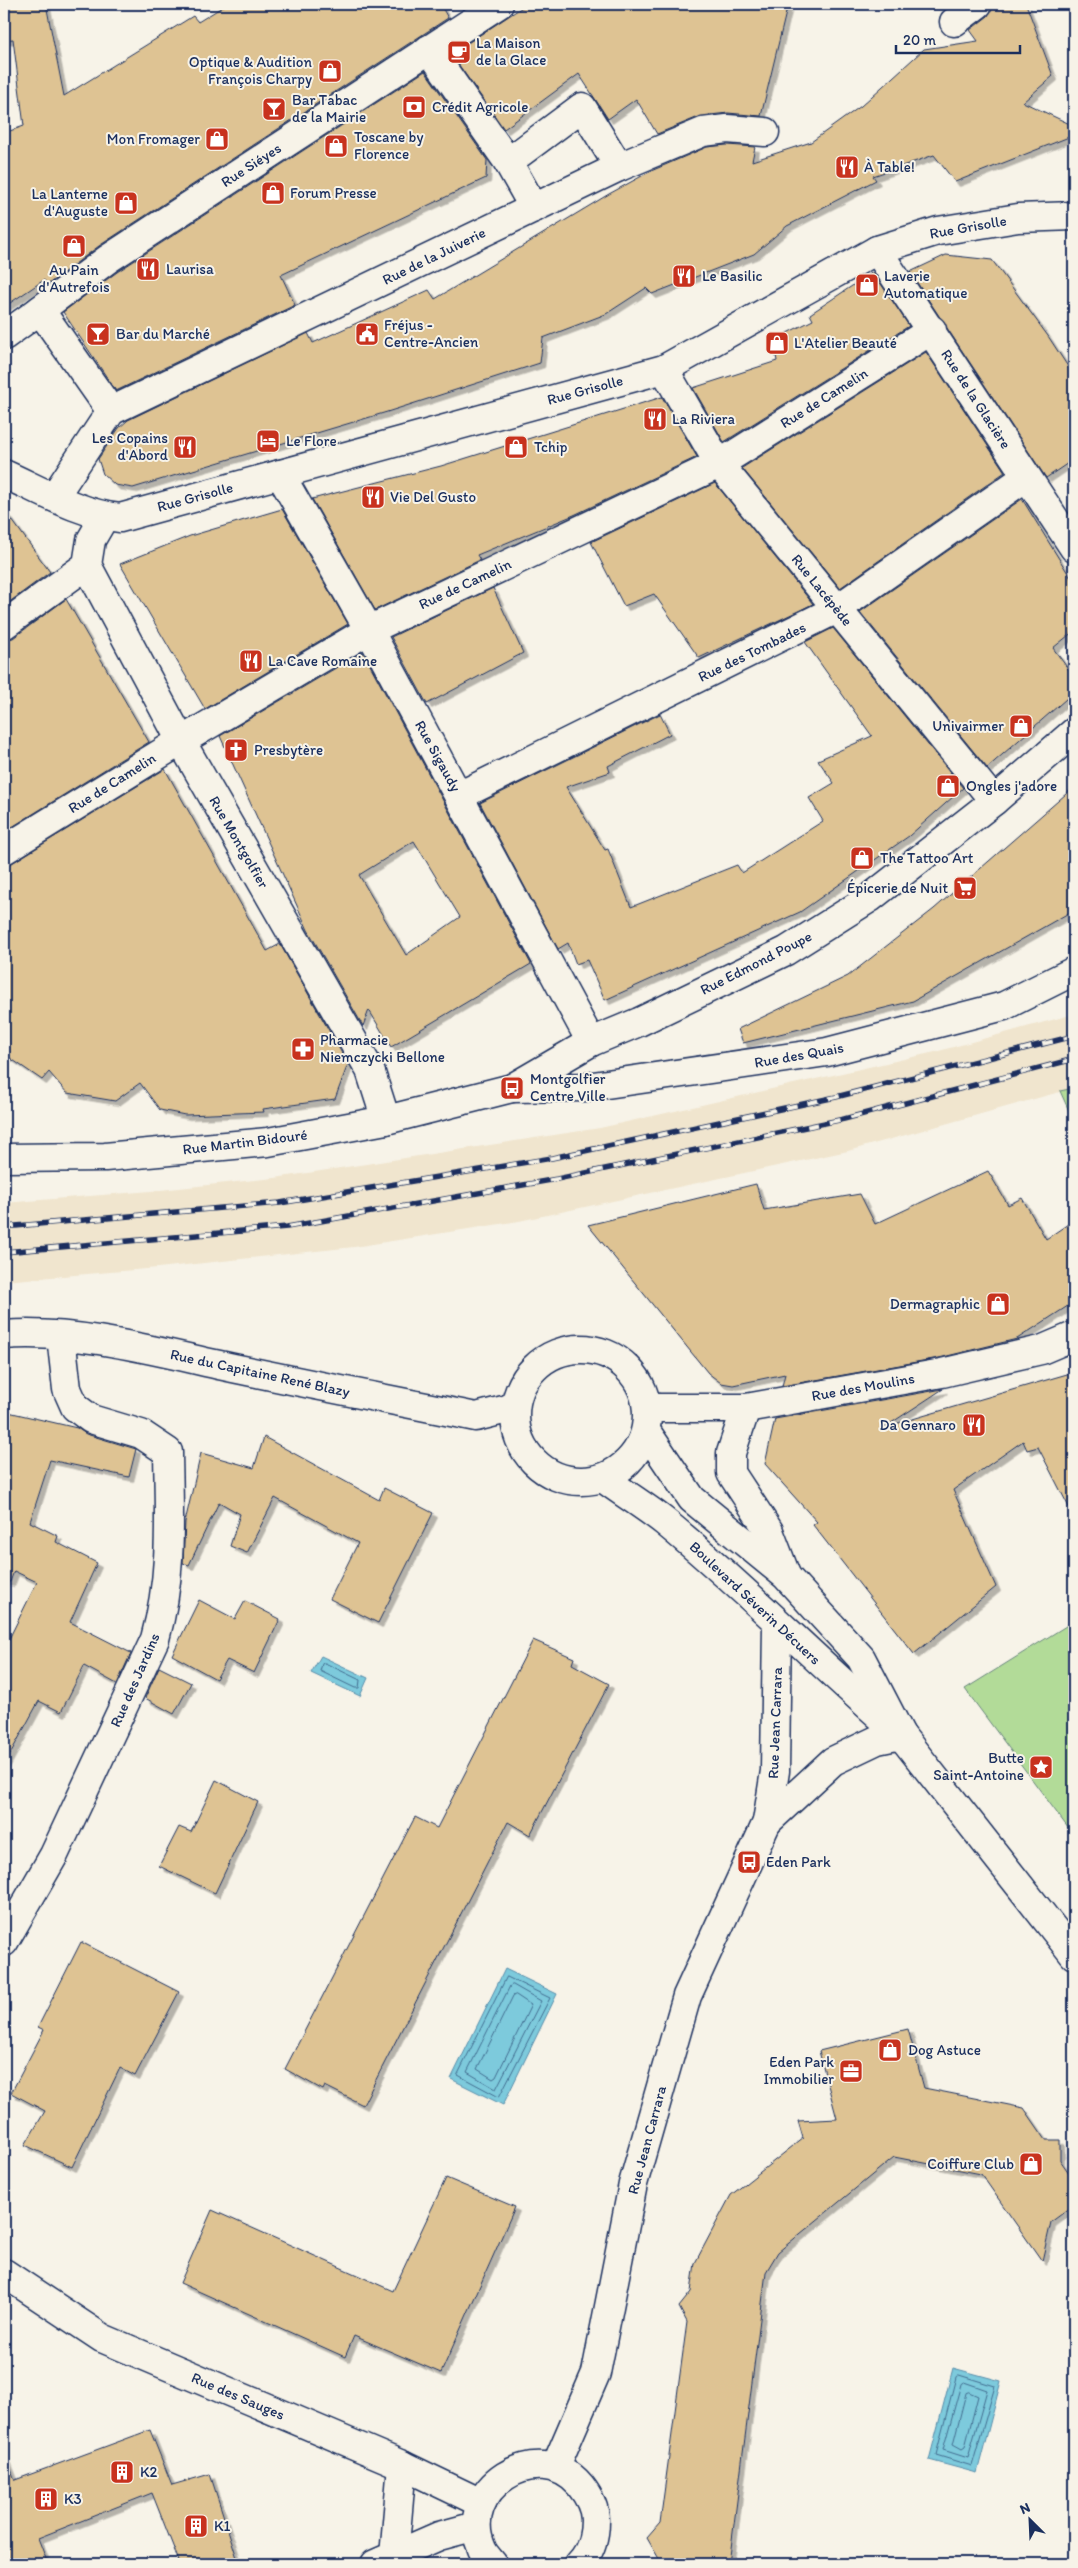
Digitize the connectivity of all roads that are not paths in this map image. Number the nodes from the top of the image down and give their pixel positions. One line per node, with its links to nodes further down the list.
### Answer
1 (978, 4): 3 (street)
2 (495, 6): 4 (street, Rue Siéyes)
3 (954, 22)
4 (429, 49): 6 (street); 11 (street, Rue Siéyes)
5 (765, 132): 7 (street, Rue de la Juiverie)
6 (508, 162): 7 (street); 8 (street)
7 (619, 167): 8 (street, Rue de la Juiverie)
8 (534, 208): 15 (street, Rue de la Juiverie)
9 (1074, 216): 10 (street, Rue Grisolle)
10 (877, 250): 12 (street, Rue de la Glacière); 14 (street, Rue Grisolle)
11 (40, 310): 13 (street, Rue Siéyes); 15 (street)
12 (932, 330): 16 (street, Rue de Camelin); 19 (street, Rue de la Glacière)
13 (4, 336)
14 (664, 368): 16 (street, Rue Lacépède); 18 (street, Rue Grisolle)
15 (111, 411): 20 (street)
16 (719, 464): 24 (street, Rue Lacépède); 26 (street, Rue de Camelin)
17 (4, 474): 20 (street)
18 (280, 474): 21 (street, Rue Grisolle); 26 (street, Rue Sigaudy)
19 (1026, 477): 22 (street, Rue de la Glacière); 24 (street, Rue des Tombades)
20 (54, 497): 21 (street)
21 (105, 516): 23 (street)
22 (1074, 548)
23 (87, 565): 25 (street); 28 (street, Rue Montgolfier)
24 (837, 609): 29 (street, Rue des Tombades); 30 (street, Rue Lacépède)
25 (4, 625)
26 (369, 630): 28 (street, Rue de Camelin); 29 (street, Rue Sigaudy)
27 (1074, 732): 30 (street, Rue Edmond Poupe)
28 (181, 741): 31 (street, Rue de Camelin); 35 (street, Rue Montgolfier)
29 (459, 796): 33 (street, Rue Sigaudy)
30 (994, 801): 33 (street, Rue Edmond Poupe)
31 (4, 850)
32 (1074, 971): 34 (street, Rue des Quais)
33 (591, 1042): 34 (street, Rue Edmond Poupe)
34 (512, 1088): 35 (street, Rue Martin Bidouré)
35 (386, 1120): 36 (street, Rue Martin Bidouré)
36 (4, 1158)
37 (4, 1334): 38 (street, Rue du Capitaine René Blazy)
38 (61, 1336): 40 (street, Rue du Capitaine René Blazy); 48 (street, Rue des Jardins)
39 (1074, 1336): 41 (street, Rue des Moulins)
40 (515, 1407): 42 (street); 43 (street)
41 (746, 1408): 42 (street, Rue des Moulins); 44 (street)
42 (647, 1420): 43 (street); 44 (street, Boulevard Séverin Décuers)
43 (603, 1478): 45 (street, Boulevard Séverin Décuers)
44 (786, 1576): 46 (street, Boulevard Séverin Décuers)
45 (777, 1623): 46 (street, Boulevard Séverin Décuers); 47 (street, Rue Jean Carrara)
46 (902, 1735): 47 (street, Rue Jean Carrara); 49 (street, Boulevard Séverin Décuers)
47 (767, 1822): 52 (street, Rue Jean Carrara)
48 (4, 1942)
49 (1074, 1955)
50 (4, 2273): 51 (street, Rue des Sauges)
51 (402, 2466): 53 (street, Rue des Sauges); 54 (street)
52 (555, 2468): 53 (street); 56 (street)
53 (478, 2514): 54 (street); 55 (street)
54 (385, 2560)
55 (493, 2564)
56 (579, 2564)

